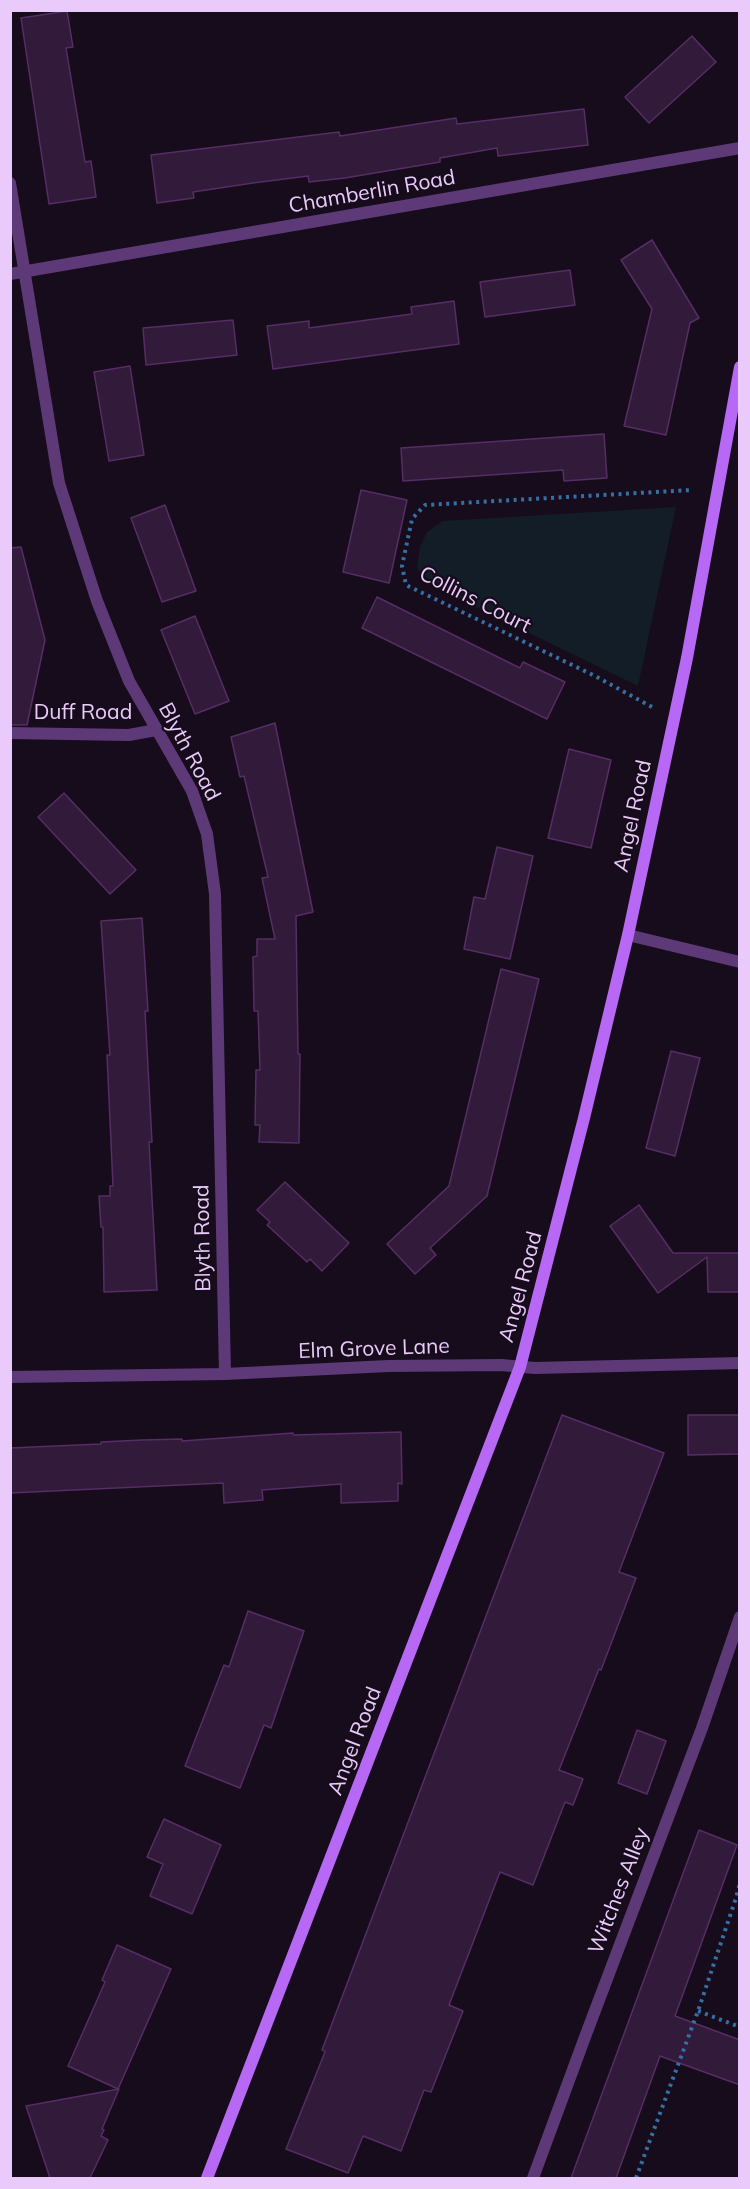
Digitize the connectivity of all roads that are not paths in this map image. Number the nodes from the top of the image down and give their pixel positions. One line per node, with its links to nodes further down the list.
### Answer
1 (740, 148): 3 (street, Chamberlin Road)
2 (10, 183): 3 (street, Blyth Road)
3 (24, 272): 4 (street, Chamberlin Road); 6 (street, Blyth Road)
4 (10, 274)
5 (740, 367): 8 (street, Angel Road)
6 (156, 730): 7 (street, Duff Road); 12 (street, Blyth Road)
7 (10, 733)
8 (628, 935): 9 (street); 11 (street, Angel Road)
9 (740, 962)
10 (740, 1363): 11 (street, Elm Grove Lane)
11 (520, 1366): 12 (street, Elm Grove Lane); 15 (street, Angel Road)
12 (225, 1374): 13 (street, Elm Grove Lane)
13 (10, 1377)
14 (740, 1617): 16 (street, Witches Alley)
15 (207, 2178)
16 (533, 2178)

